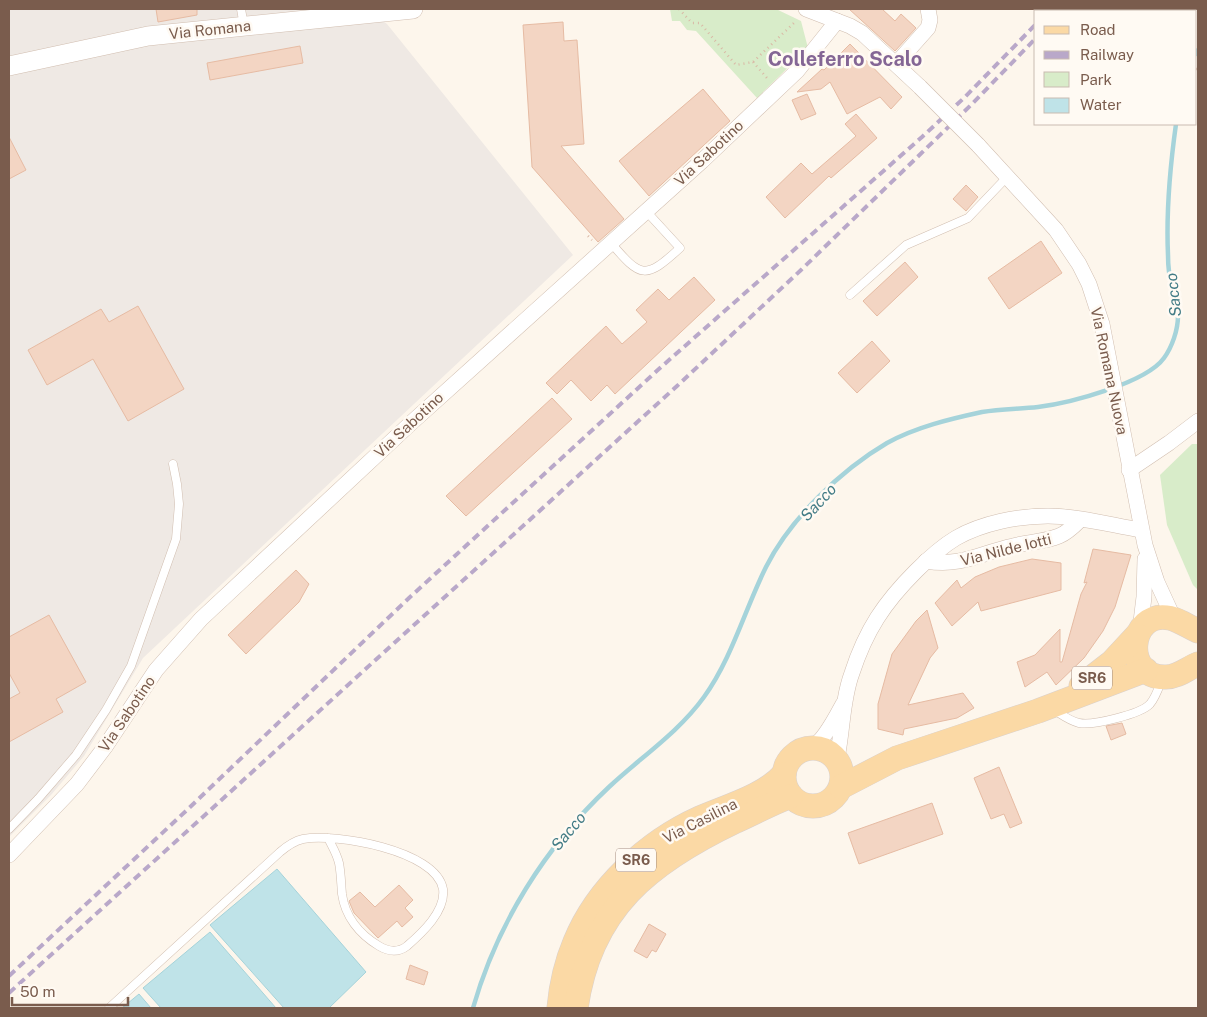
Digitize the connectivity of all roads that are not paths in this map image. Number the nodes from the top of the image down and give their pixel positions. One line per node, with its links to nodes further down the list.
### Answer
1 (404, 9): 4 (street, Via Romana)
2 (807, 9): 5 (street)
3 (928, 9): 6 (street)
4 (242, 17): 7 (street, Via Romana)
5 (837, 20): 6 (street); 9 (street, Via Sabotino)
6 (896, 64): 8 (street, Via Romana Nuova, bridge)
7 (9, 66)
8 (1008, 176): 11 (lane); 14 (street, Via Romana Nuova)
9 (646, 211): 10 (street, Via Sabotino); 10 (lane)
10 (611, 243): 32 (street, Via Sabotino)
11 (850, 295)
12 (1197, 424): 14 (street)
13 (173, 464): 30 (lane)
14 (1130, 470): 16 (street, Via Romana Nuova)
15 (1080, 520): 16 (street, Via Nilde Iotti); 18 (street, Via Nilde Iotti); 18 (street, Via Nilde Iotti)
16 (1141, 530): 17 (street, Via Romana Nuova)
17 (1145, 545): 19 (street, Via Romana Nuova); 20 (street, Via Romana Nuova)
18 (926, 561): 23 (street, Via Nilde Iotti)
19 (1185, 625): 20 (main road, SR6); 21 (main road)
20 (1139, 632): 22 (main road); 24 (main road, SR6)
21 (1192, 666): 22 (main road, SR6)
22 (1154, 674): 24 (main road, SR6); 24 (lane)
23 (844, 702): 25 (street, Via Nilde Iotti); 27 (street, Via Nilde Iotti)
24 (1043, 709): 26 (main road, SR6)
25 (811, 747): 27 (main road); 28 (main road, Via Casilina / SR6)
26 (897, 758): 27 (main road, SR6); 29 (main road, SR6)
27 (838, 761): 29 (main road)
28 (787, 785): 29 (main road, SR6); 34 (main road, Via Casilina / SR6); 35 (main road, Via Casilina / SR6)
29 (841, 787)
30 (9, 830)
31 (328, 838): 31 (lane); 33 (lane)
32 (9, 855)
33 (109, 1008)
34 (558, 1008)
35 (576, 1008)

